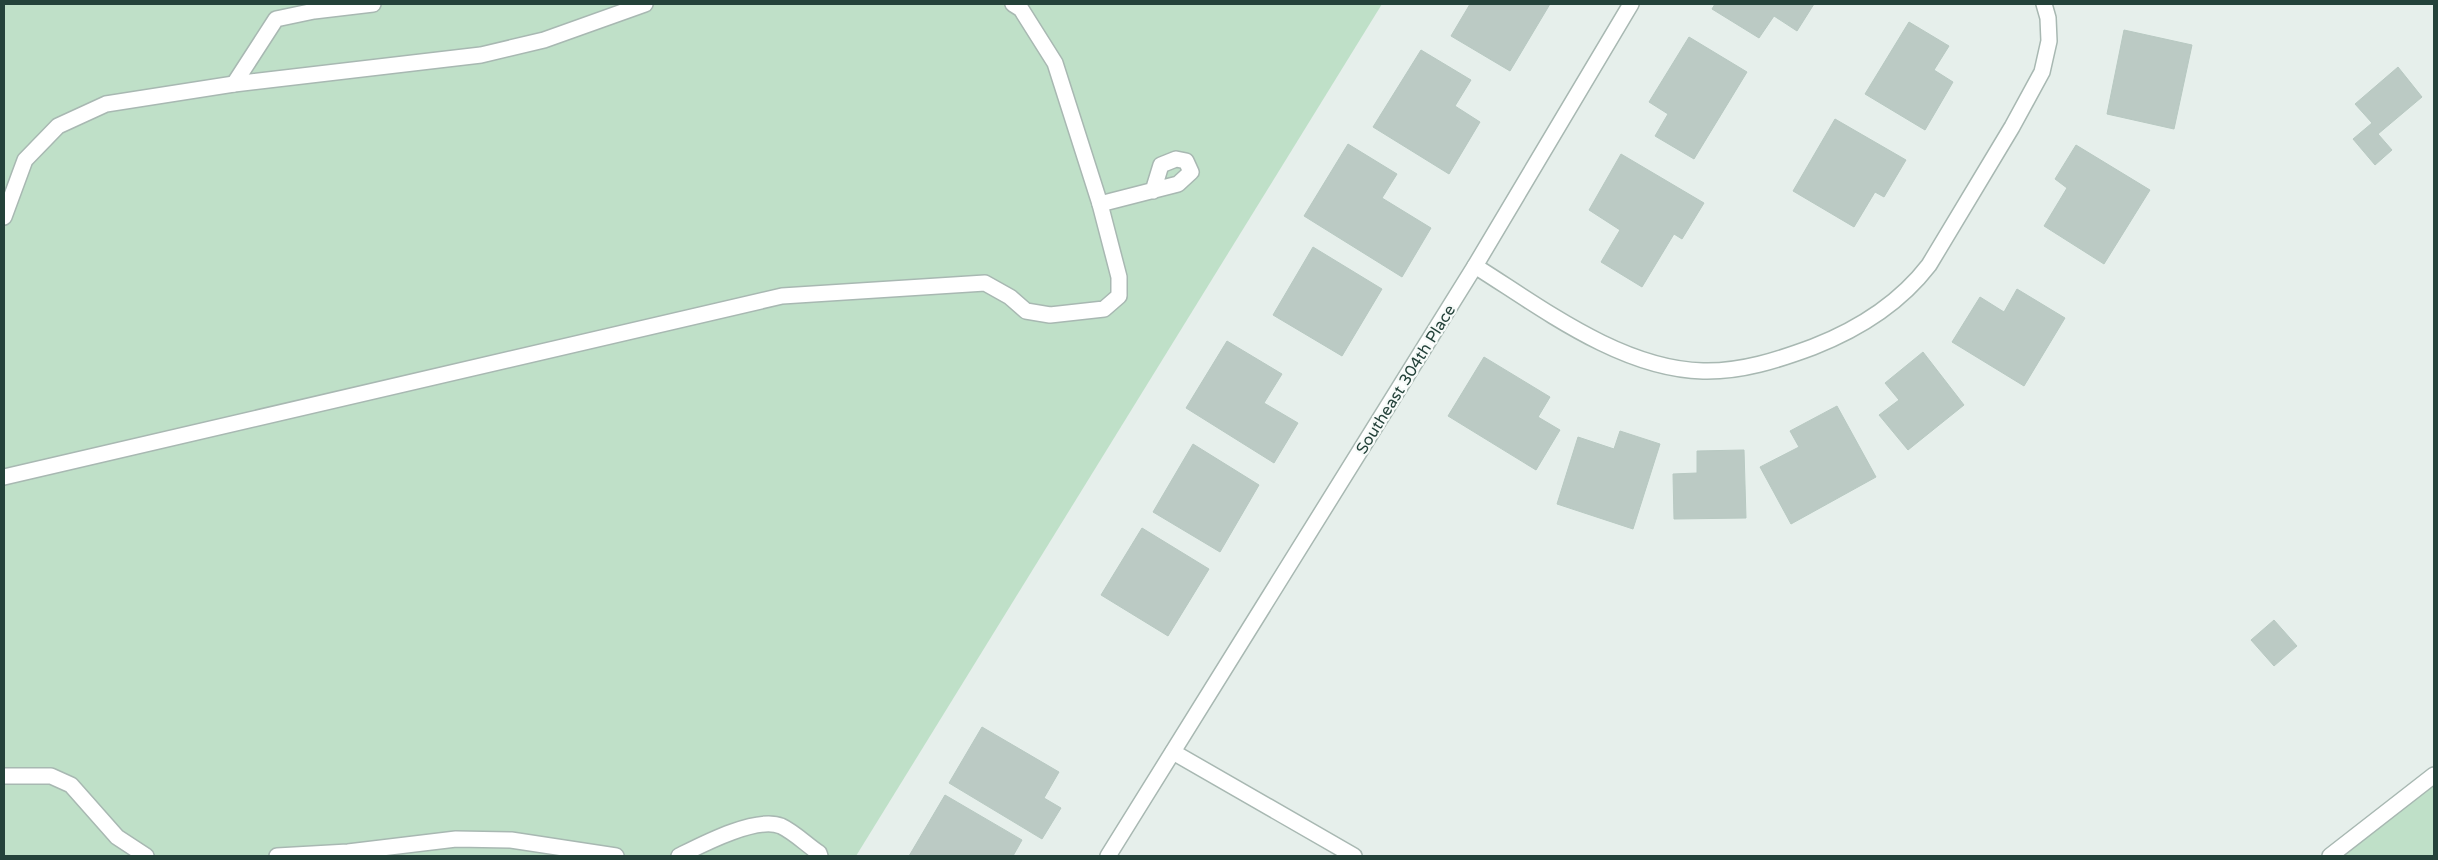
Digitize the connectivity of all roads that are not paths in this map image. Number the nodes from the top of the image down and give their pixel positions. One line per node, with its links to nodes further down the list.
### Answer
1 (295, 4): 7 (street)
2 (373, 4): 7 (street)
3 (645, 4): 8 (street)
4 (1013, 4): 10 (street)
5 (1631, 4): 12 (street, Southeast 304th Place)
6 (2044, 4): 12 (street)
7 (314, 11): 8 (street)
8 (234, 84): 11 (street)
9 (1153, 191): 10 (street)
10 (1100, 204): 13 (street)
11 (4, 217)
12 (1475, 266): 14 (street, Southeast 304th Place)
13 (4, 477)
14 (1173, 752): 22 (street, Southeast 304th Place); 23 (street)
15 (2434, 775): 24 (street)
16 (4, 776): 17 (street)
17 (146, 856)
18 (277, 856): 19 (street)
19 (616, 856)
20 (679, 856): 21 (street)
21 (820, 856)
22 (1108, 856)
23 (1354, 856)
24 (2330, 856)

